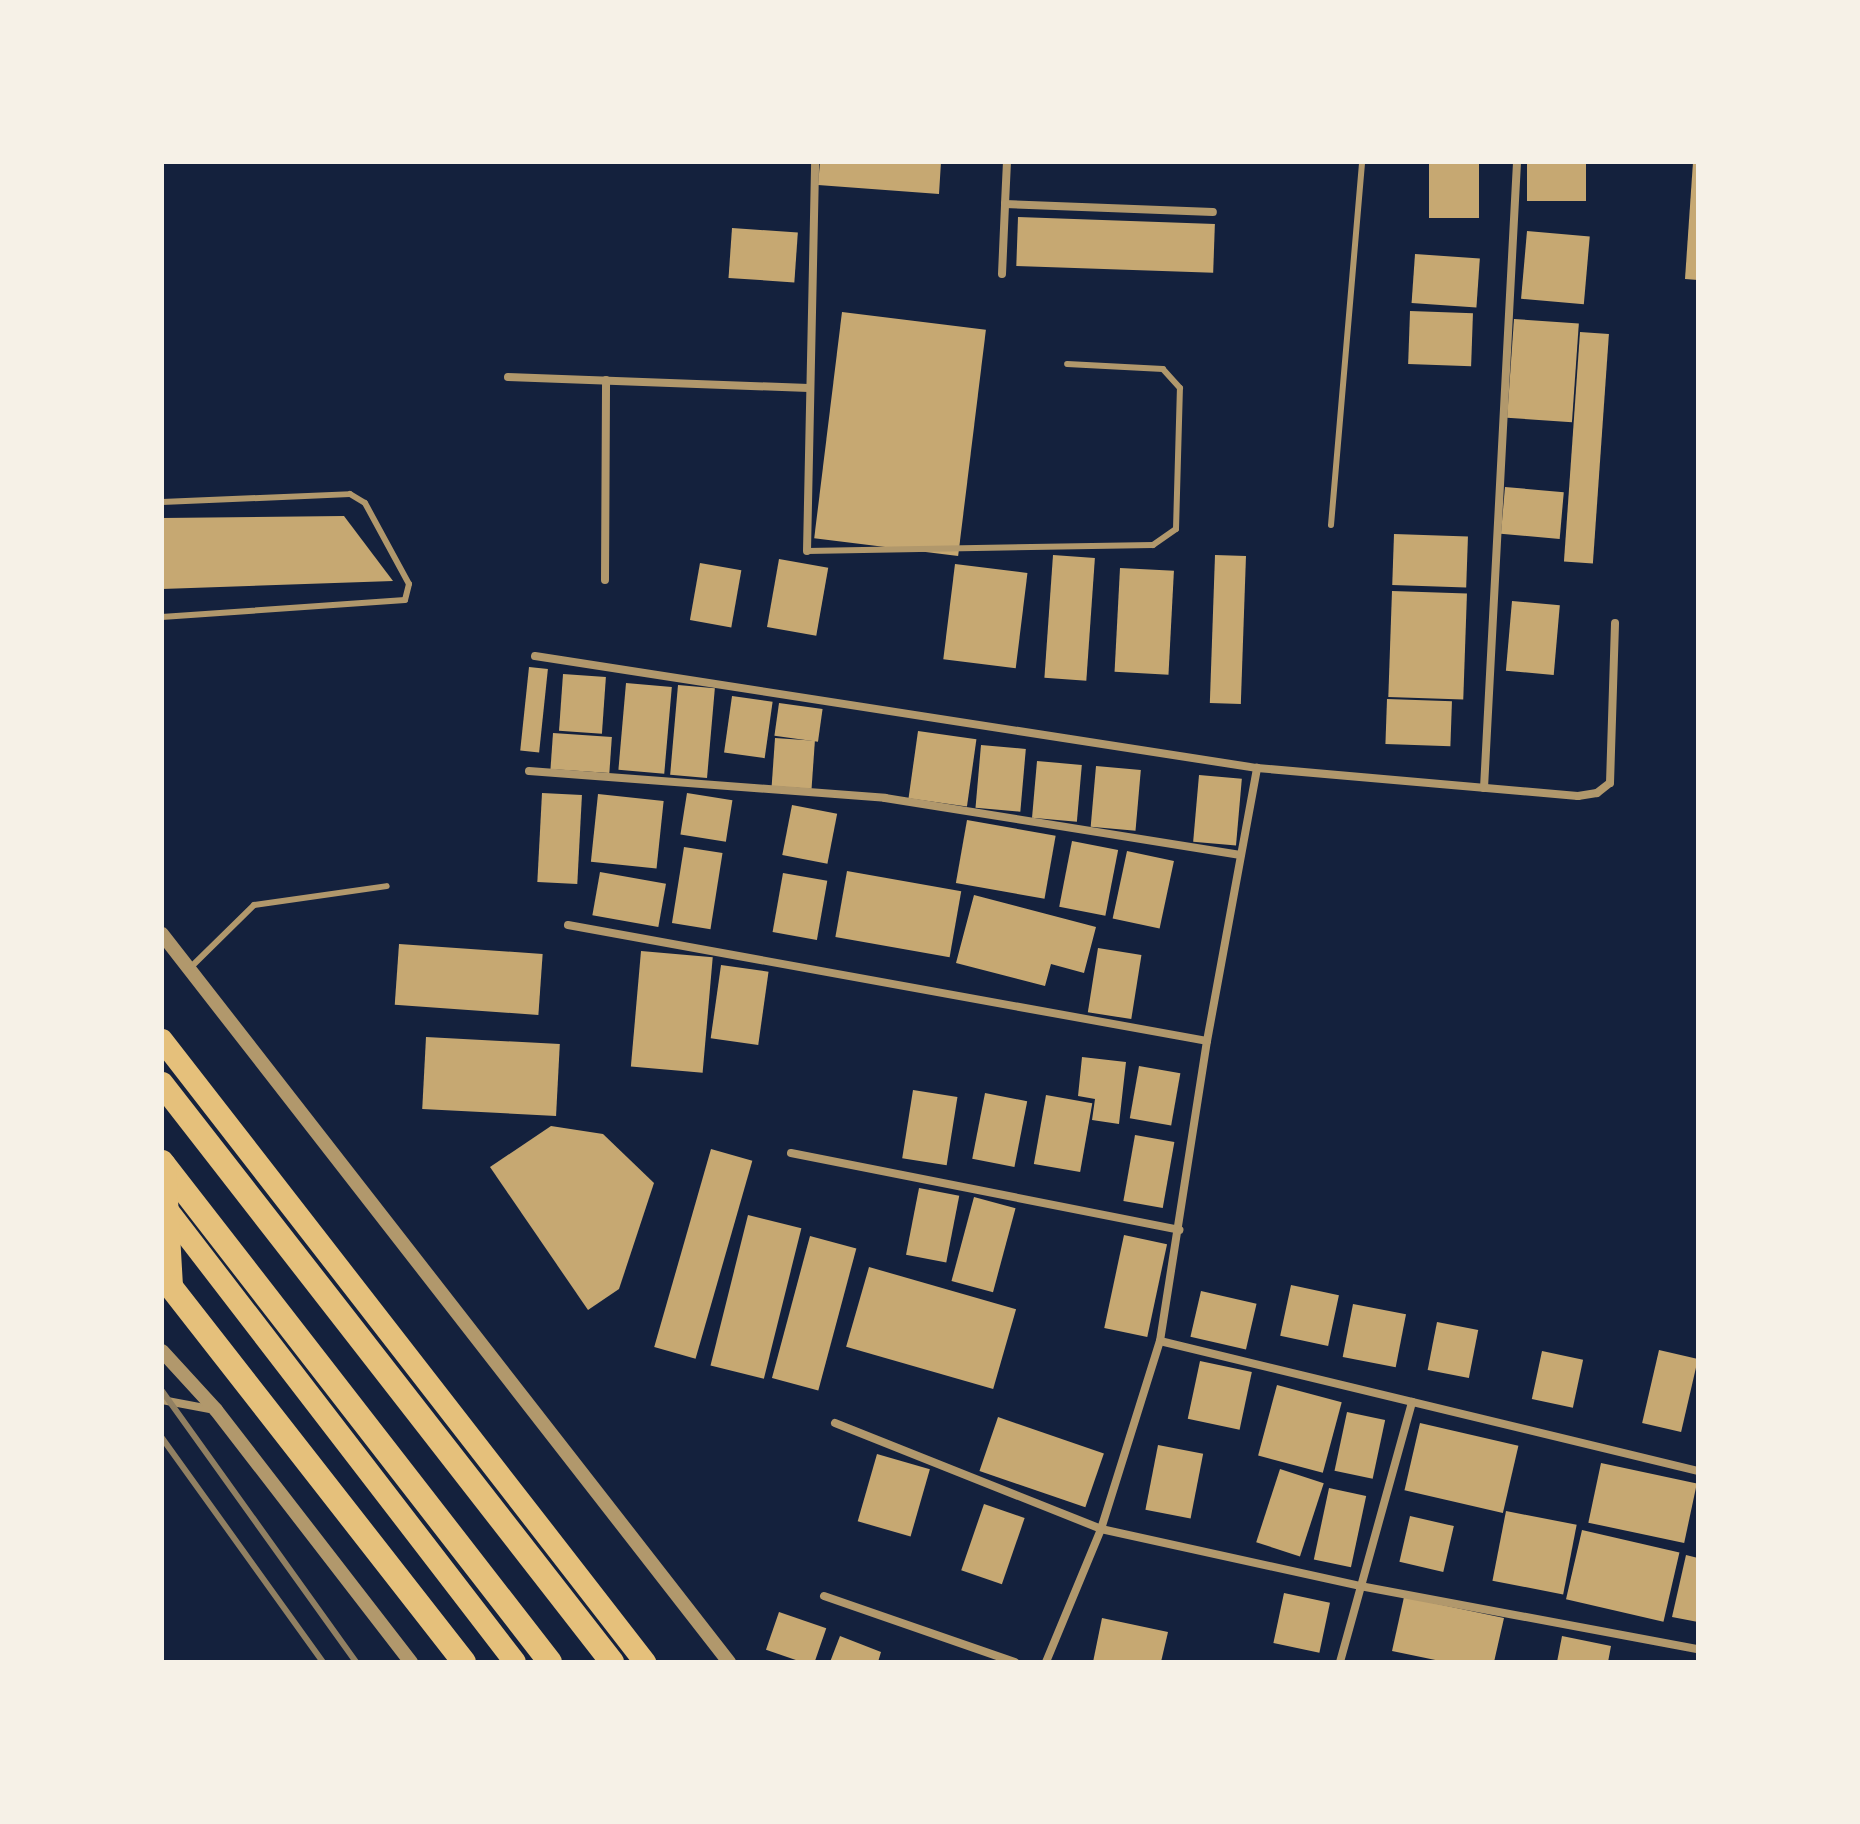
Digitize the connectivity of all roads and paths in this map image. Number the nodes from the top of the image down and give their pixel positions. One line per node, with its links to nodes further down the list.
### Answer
1 (815, 162): 11 (street)
2 (1007, 162): 5 (street)
3 (1362, 162): 13 (lane)
4 (1517, 162): 21 (street)
5 (1005, 204): 6 (street); 7 (street)
6 (1213, 212)
7 (1002, 274)
8 (1067, 364): 14 (lane)
9 (508, 377): 10 (street)
10 (606, 380): 11 (street); 15 (street)
11 (809, 388): 14 (street)
12 (162, 502): 16 (lane)
13 (1331, 525)
14 (807, 551)
15 (605, 580)
16 (162, 617)
17 (1615, 623): 21 (street)
18 (535, 656): 19 (street)
19 (1257, 768): 21 (street); 22 (street)
20 (529, 771): 22 (street)
21 (1484, 788)
22 (1240, 855): 28 (street)
23 (387, 886): 26 (lane)
24 (568, 925): 28 (street)
25 (162, 934): 26 (street)
26 (190, 969): 51 (street)
27 (162, 1040): 50 (highway)
28 (1207, 1041): 33 (street)
29 (162, 1084): 49 (highway)
30 (791, 1153): 33 (street)
31 (163, 1163): 46 (highway); 48 (highway)
32 (162, 1203): 47 (highway)
33 (1179, 1230): 34 (street)
34 (1160, 1341): 37 (street); 41 (street)
35 (162, 1351): 38 (street)
36 (162, 1400): 38 (street)
37 (1412, 1402): 40 (street); 42 (street)
38 (216, 1410): 45 (street)
39 (835, 1423): 41 (street)
40 (1698, 1471)
41 (1101, 1529): 42 (street); 53 (street)
42 (1360, 1586): 44 (street); 54 (street)
43 (824, 1596): 52 (street)
44 (1698, 1649)
45 (411, 1662)
46 (464, 1662)
47 (515, 1662)
48 (550, 1662)
49 (612, 1662)
50 (645, 1662)
51 (729, 1662)
52 (1015, 1662)
53 (1046, 1662)
54 (1340, 1662)

